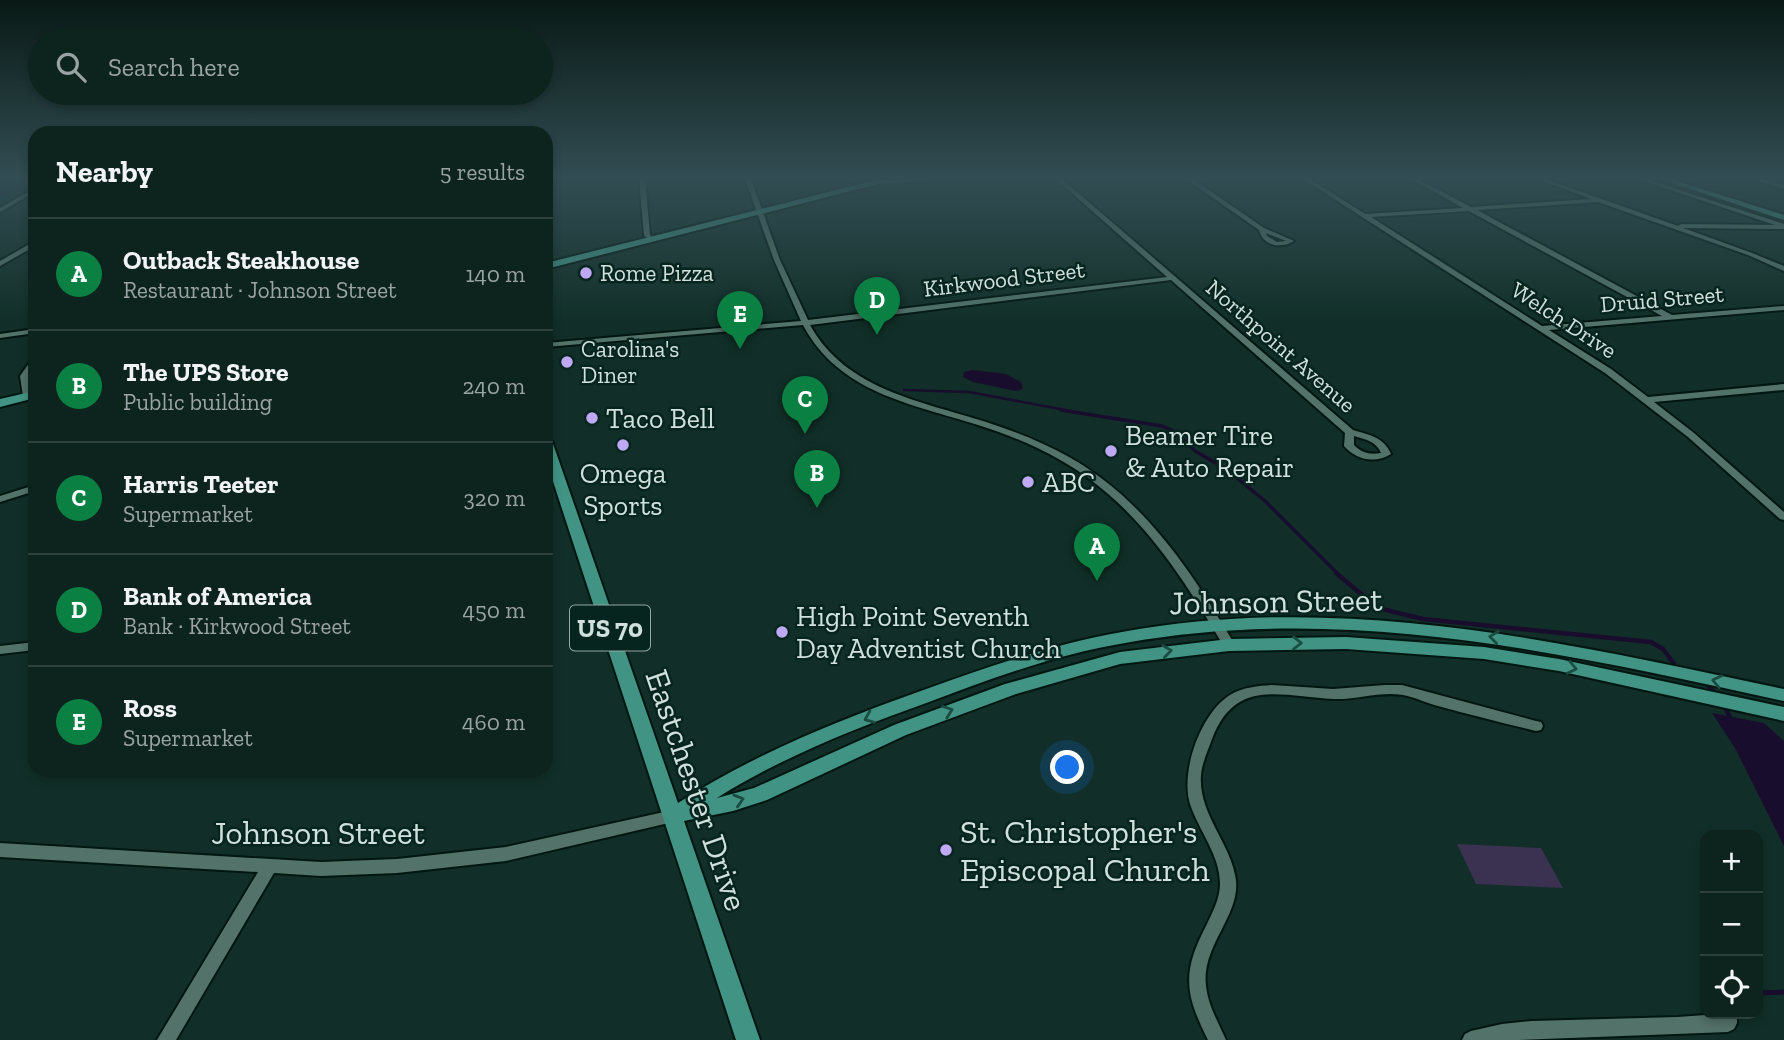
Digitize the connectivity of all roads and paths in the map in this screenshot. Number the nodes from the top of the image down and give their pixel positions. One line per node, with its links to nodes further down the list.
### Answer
1 (648, 228): 8 (street)
2 (691, 228): 8 (main road)
3 (763, 228): 21 (street)
4 (1115, 228): 18 (street, Northpoint Avenue)
5 (1382, 228): 22 (street, Welch Drive)
6 (1504, 228): 20 (street)
7 (1676, 228): 17 (street)
8 (649, 238): 11 (main road); 14 (main road)
9 (28, 247): 13 (street)
10 (553, 254): 11 (main road)
11 (575, 254): 15 (main road)
12 (0, 258): 13 (street)
13 (10, 258): 16 (street)
14 (553, 262)
15 (553, 262)
16 (0, 264)
17 (1784, 269)
18 (1173, 278): 21 (street, Kirkwood Street); 32 (street, Northpoint Avenue)
19 (1784, 308): 20 (street, Druid Street)
20 (1672, 318): 22 (street, Druid Street)
21 (805, 323): 25 (street, Kirkwood Street); 37 (street)
22 (1543, 328): 30 (street, Welch Drive)
23 (28, 332): 24 (street)
24 (0, 336)
25 (553, 344)
26 (28, 370): 27 (street)
27 (28, 387)
28 (1784, 387): 30 (street)
29 (28, 396): 31 (main road)
30 (1647, 400): 36 (street, Welch Drive)
31 (0, 403)
32 (1350, 432)
33 (553, 462): 44 (main road, Eastchester Drive / US 70)
34 (28, 490): 35 (street)
35 (0, 499)
36 (1784, 517)
37 (1218, 625): 38 (street); 41 (main road, Johnson Street, one-way to 37); 44 (main road, Johnson Street, one-way to 44)
38 (1229, 645): 42 (main road, Johnson Street, one-way to 42); 44 (main road, Johnson Street, one-way to 38)
39 (28, 647): 40 (street)
40 (0, 650)
41 (1784, 695)
42 (1784, 714)
43 (1536, 726): 50 (street)
44 (673, 816): 46 (street, Johnson Street); 49 (main road, Eastchester Drive / US 70)
45 (0, 850): 46 (street, Johnson Street)
46 (270, 866): 48 (street)
47 (1728, 1019): 51 (street)
48 (166, 1040)
49 (748, 1040)
50 (1217, 1040)
51 (1471, 1040)

